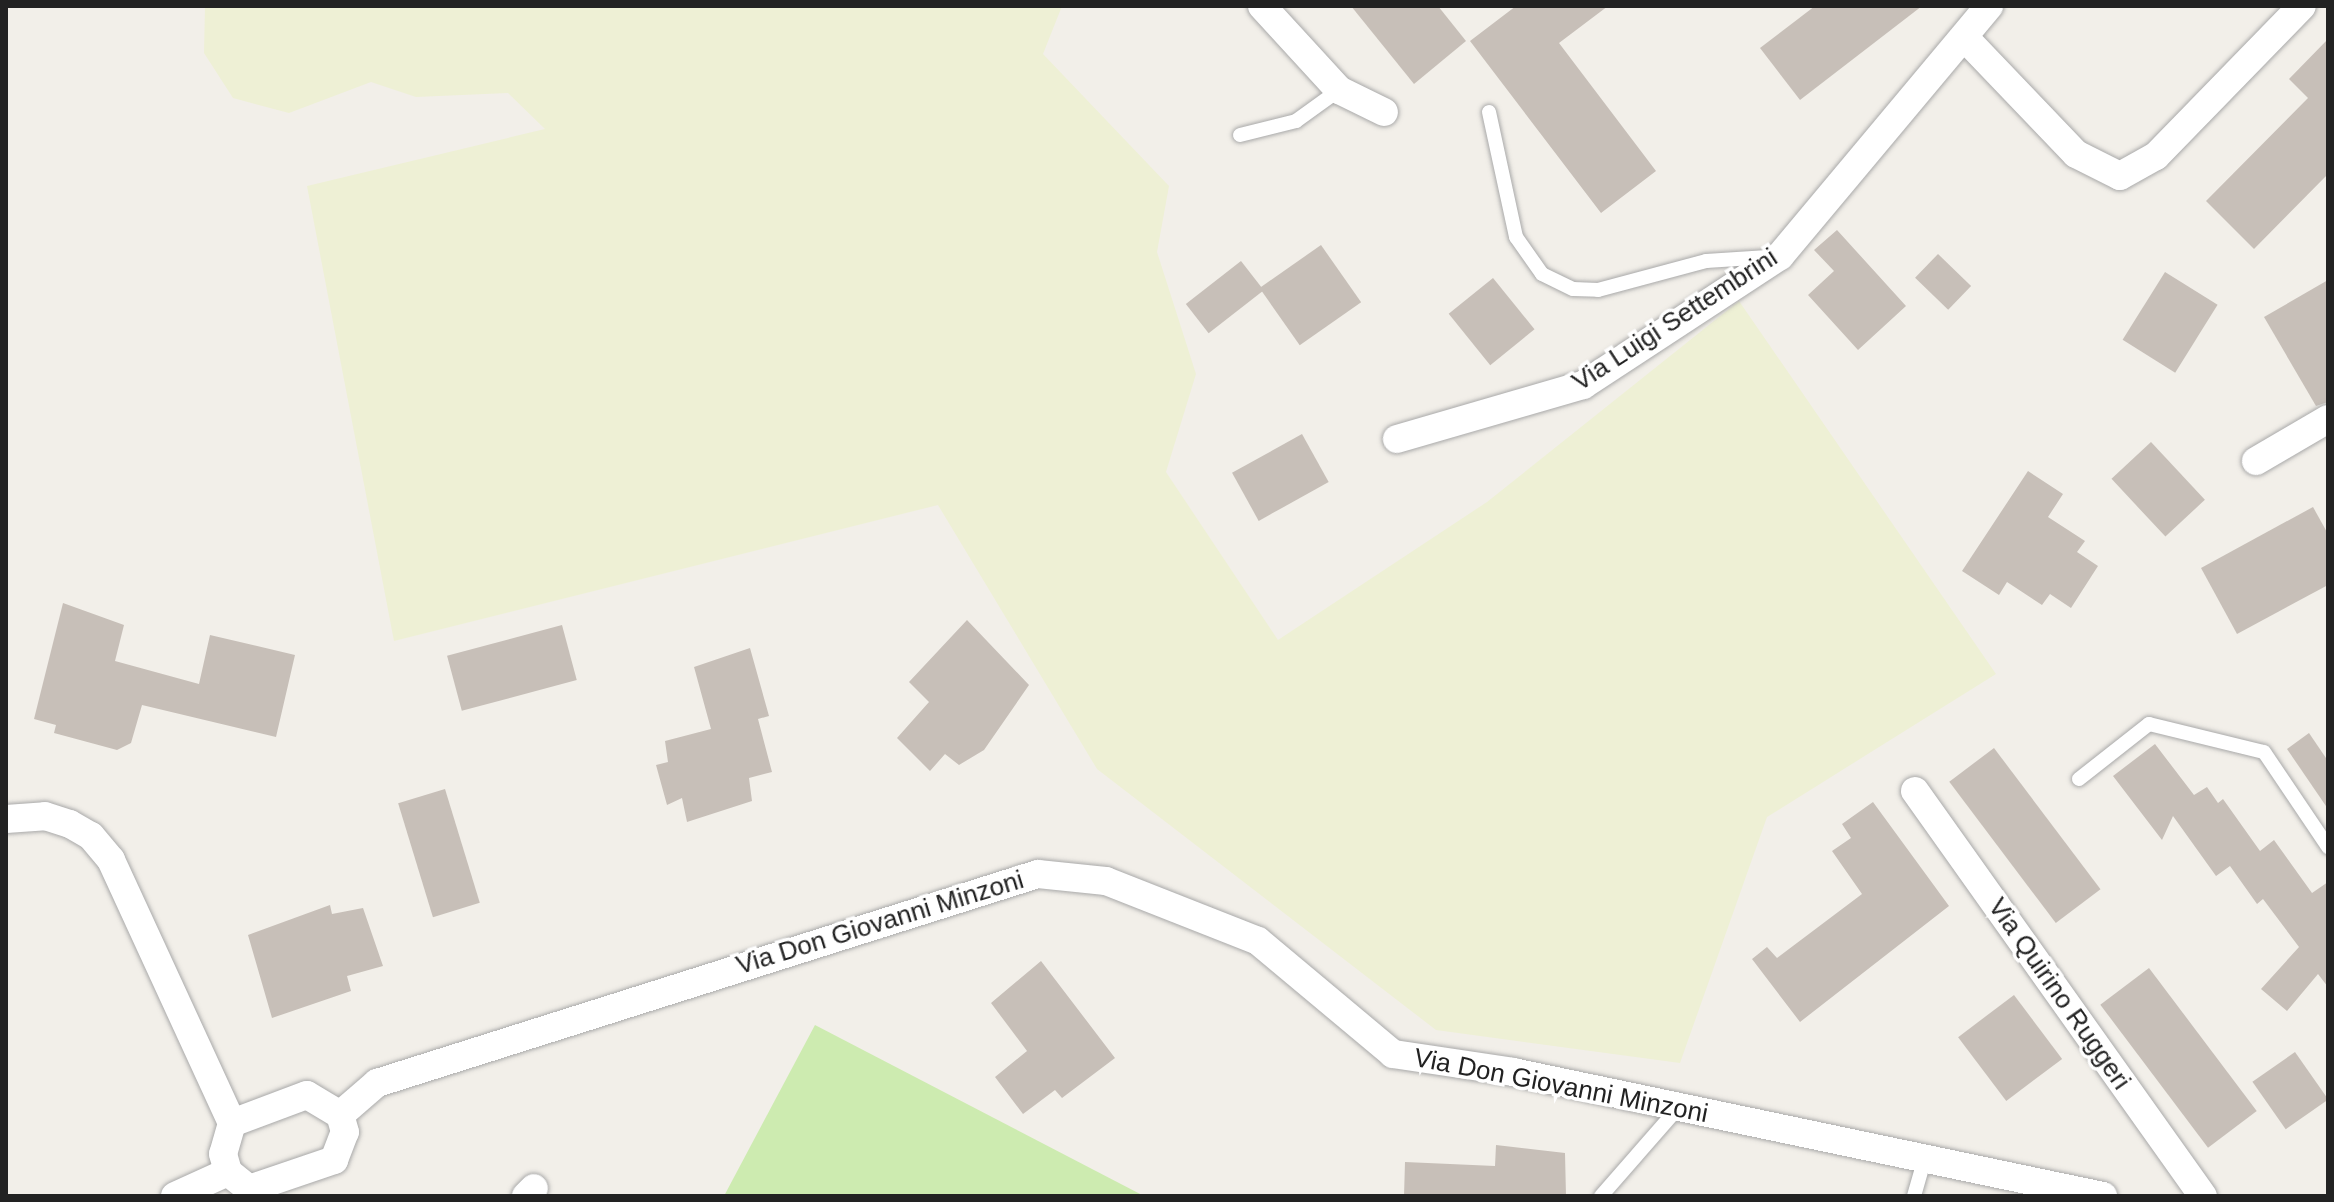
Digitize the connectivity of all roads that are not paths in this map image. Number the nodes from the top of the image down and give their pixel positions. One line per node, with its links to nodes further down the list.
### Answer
1 (1262, 6): 5 (street)
2 (1989, 6): 4 (street, Via Luigi Settembrini)
3 (2302, 6): 4 (street)
4 (1966, 39): 9 (street, Via Luigi Settembrini)
5 (1339, 90): 6 (street); 8 (lane)
6 (1384, 112)
7 (1489, 112): 9 (lane)
8 (1240, 135)
9 (1780, 256): 11 (street, Via Luigi Settembrini)
10 (2328, 419): 12 (street)
11 (1397, 439)
12 (2256, 461)
13 (2079, 779): 16 (lane)
14 (1915, 791): 26 (street, Via Quirino Ruggeri)
15 (6, 819): 19 (street)
16 (2328, 847)
17 (1678, 1108): 18 (street, Via Don Giovanni Minzoni); 20 (street, Via Don Giovanni Minzoni); 23 (lane)
18 (340, 1115): 19 (street); 21 (street)
19 (232, 1123): 21 (street)
20 (1924, 1160): 24 (lane); 25 (street, Via Don Giovanni Minzoni)
21 (243, 1186): 22 (street)
22 (175, 1196)
23 (1601, 1196)
24 (1914, 1196)
25 (2103, 1196)
26 (2203, 1196)

